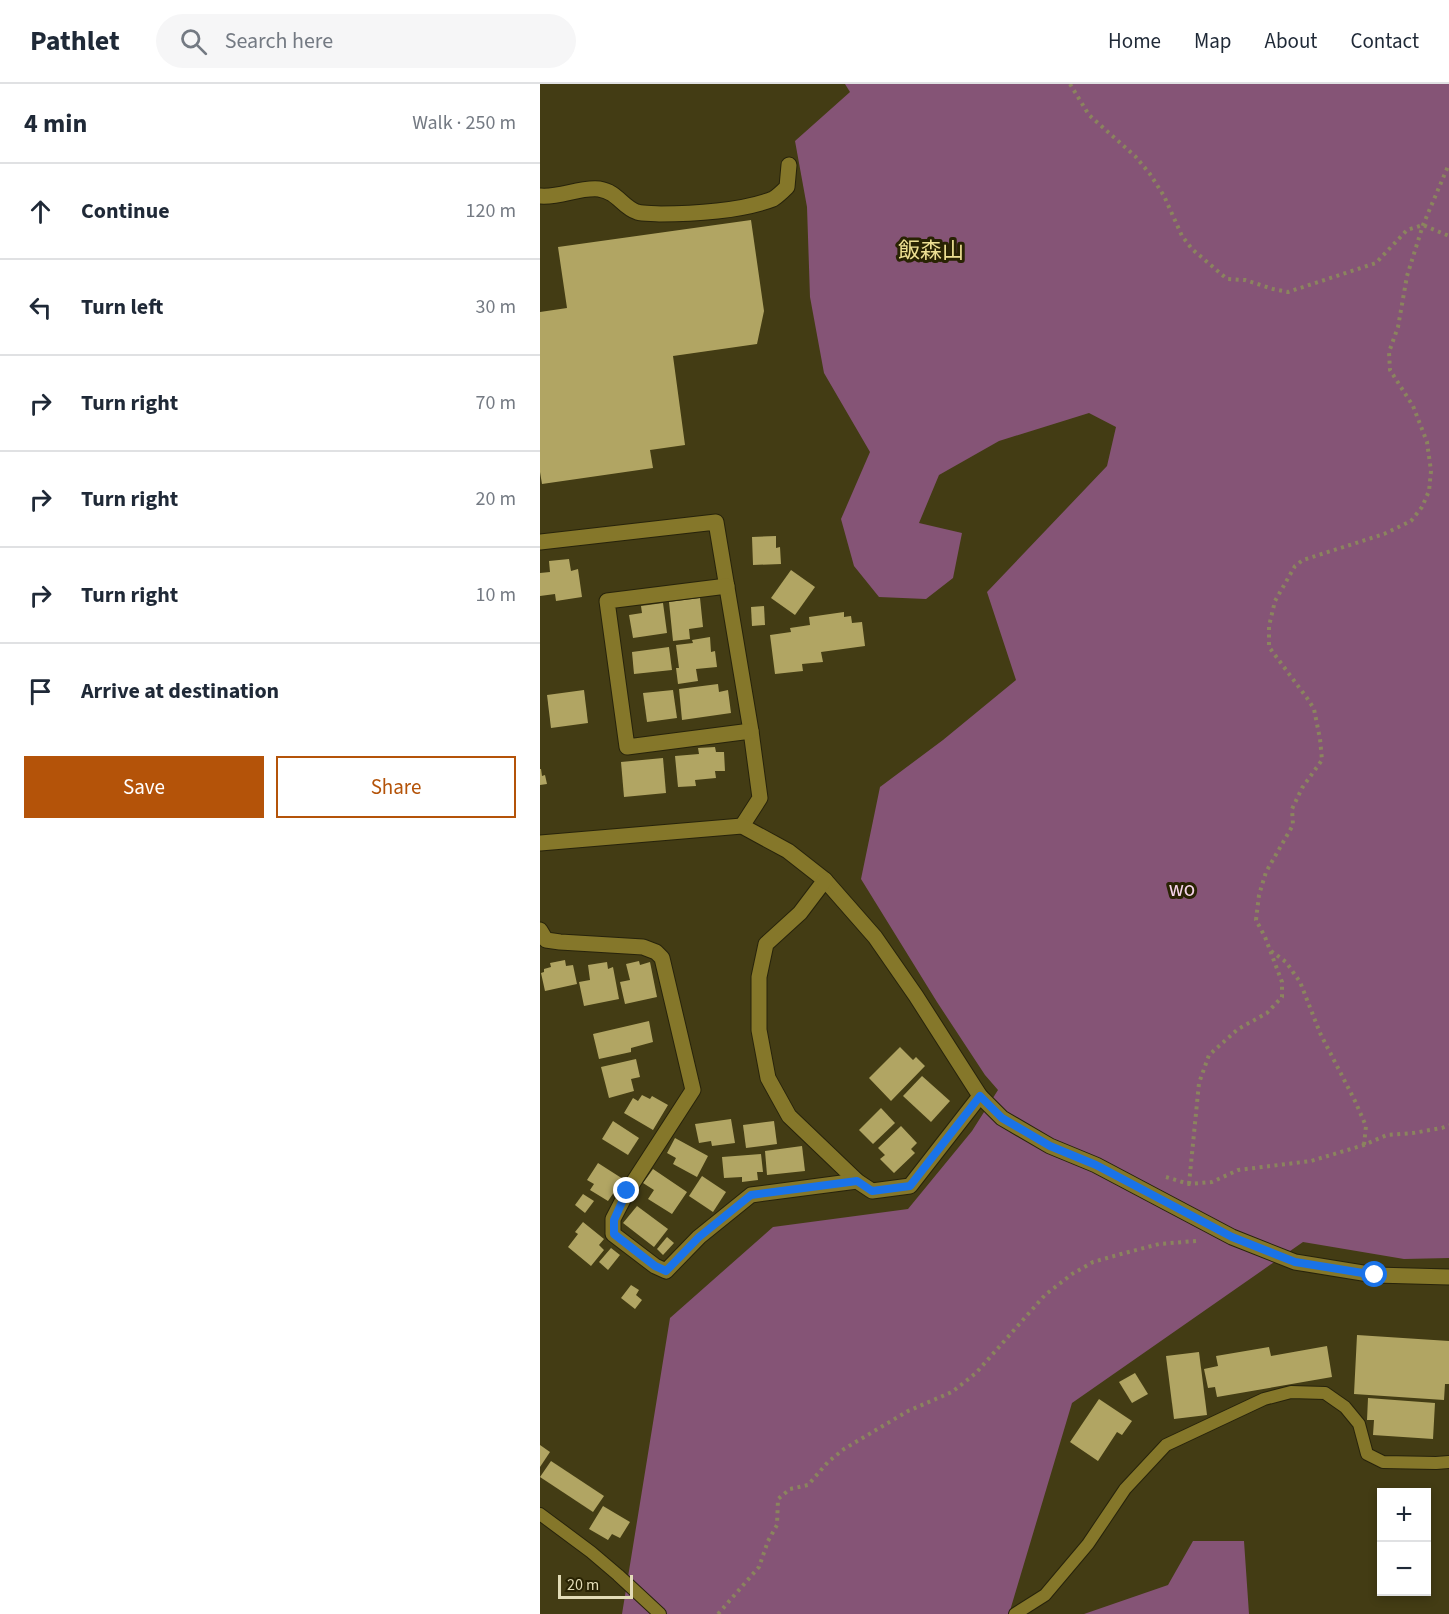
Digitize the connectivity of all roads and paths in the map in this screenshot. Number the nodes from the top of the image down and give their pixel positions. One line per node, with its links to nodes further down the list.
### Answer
1 (1070, 84): 5 (path)
2 (1449, 164): 5 (path)
3 (789, 165): 4 (street)
4 (540, 196)
5 (1423, 225): 6 (path); 14 (path)
6 (1449, 236)
7 (540, 543): 8 (street)
8 (727, 586): 9 (street); 9 (street)
9 (751, 731): 10 (street)
10 (742, 826): 11 (street); 12 (street)
11 (540, 843)
12 (825, 880): 15 (street); 19 (street)
13 (540, 930): 19 (street)
14 (1270, 950): 17 (path); 20 (path)
15 (980, 1096): 19 (street); 21 (street)
16 (1449, 1125): 17 (path)
17 (1365, 1145): 20 (path)
18 (1157, 1174): 20 (path)
19 (857, 1181)
20 (1189, 1184)
21 (1232, 1237): 22 (street); 26 (path)
22 (1449, 1277)
23 (1449, 1461): 27 (lane)
24 (540, 1514): 25 (lane)
25 (660, 1614)
26 (718, 1614)
27 (1016, 1614)

